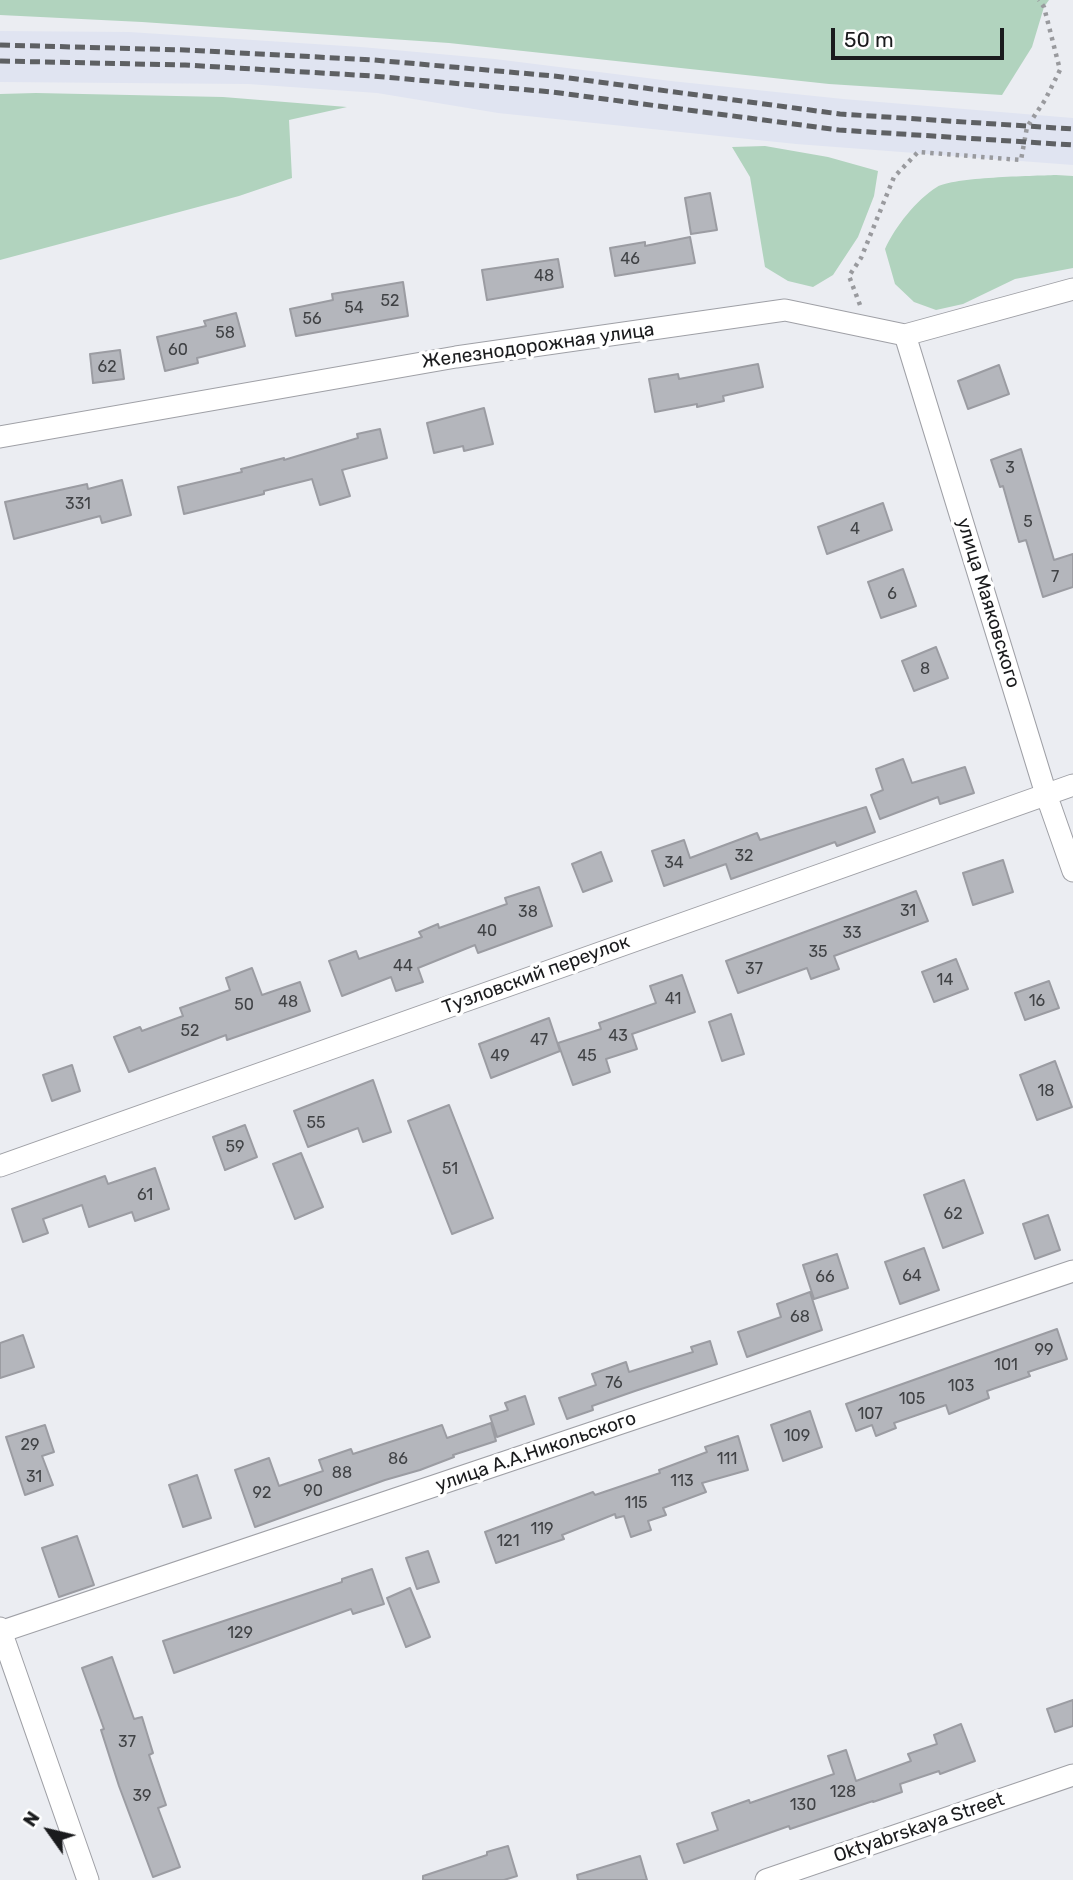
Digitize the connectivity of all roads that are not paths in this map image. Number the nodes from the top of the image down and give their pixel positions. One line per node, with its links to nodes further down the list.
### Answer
1 (1073, 289): 2 (street, Железнодорожная улица)
2 (905, 335): 3 (street, Железнодорожная улица); 5 (street, улица Маяковского)
3 (0, 437)
4 (1073, 785): 5 (street, Тузловский переулок)
5 (1046, 794): 6 (street, улица Маяковского); 7 (street, Тузловский переулок)
6 (1073, 871)
7 (0, 1166)
8 (1073, 1271): 9 (street, улица А.А.Никольского)
9 (0, 1630): 11 (street)
10 (1073, 1775): 12 (street, Oktyabrskaya Street)
11 (88, 1880)
12 (766, 1880)

